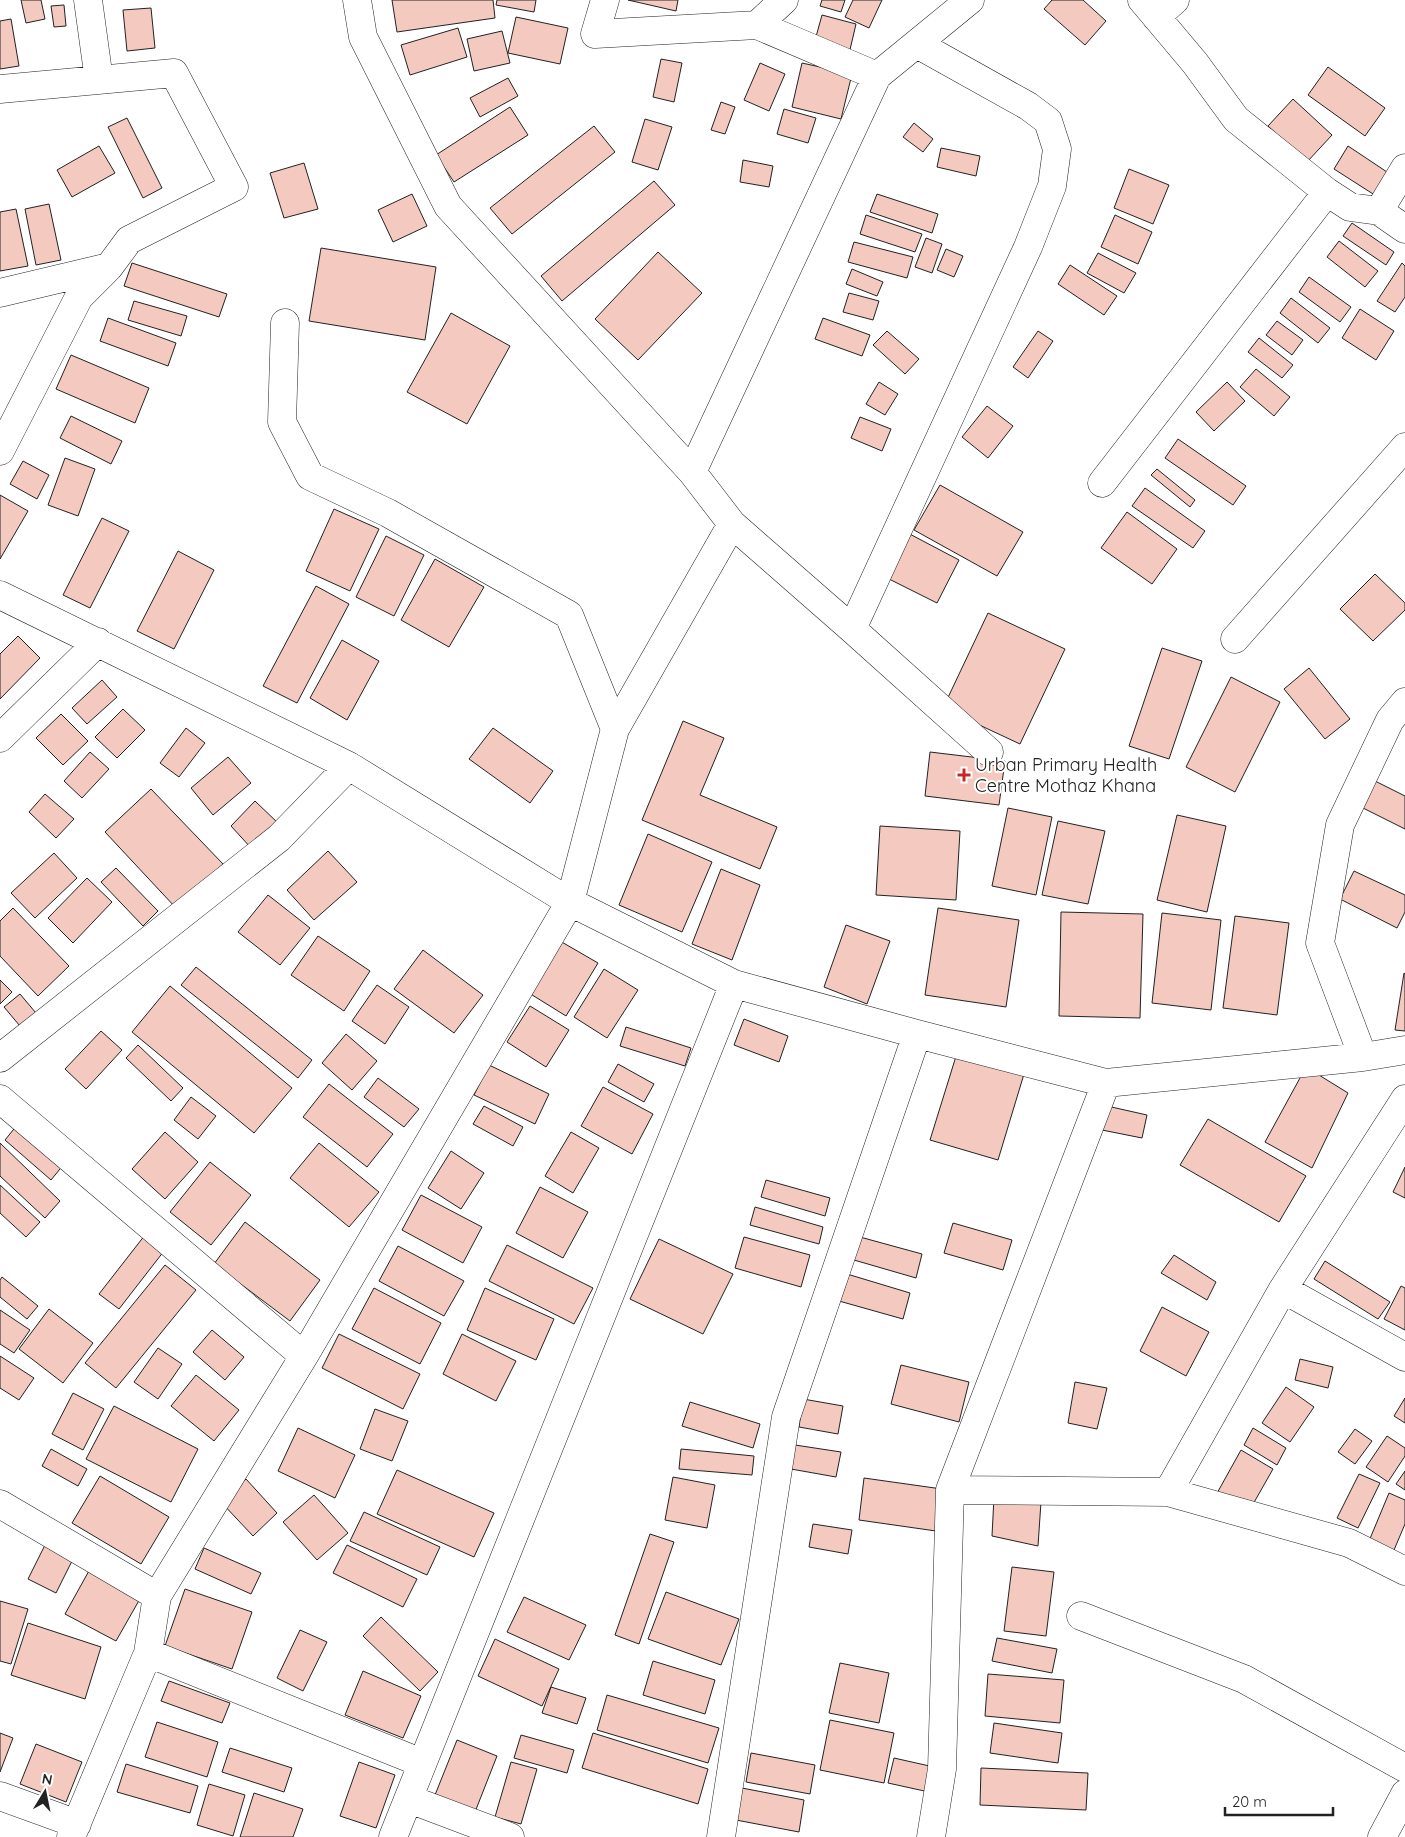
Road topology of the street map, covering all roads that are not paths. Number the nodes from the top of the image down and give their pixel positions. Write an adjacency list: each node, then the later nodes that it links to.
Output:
1 (88, 0): 10 (street)
2 (358, 0): 21 (street)
3 (605, 0): 7 (street)
4 (784, 0): 7 (street)
5 (970, 0): 8 (street)
6 (1158, 6): 13 (street)
7 (757, 25): 9 (street)
8 (917, 44): 9 (street); 25 (street)
9 (877, 76): 21 (street)
10 (99, 80): 11 (street); 16 (street)
11 (0, 89)
12 (1405, 168): 14 (street)
13 (1327, 192): 14 (street); 22 (street)
14 (1379, 211): 15 (street)
15 (1405, 229)
16 (109, 267): 17 (street); 20 (street)
17 (0, 293)
18 (285, 324): 29 (street)
19 (1405, 447): 26 (street)
20 (0, 451)
21 (692, 472): 23 (street)
22 (1102, 483)
23 (732, 524): 25 (street); 29 (street)
24 (0, 595): 27 (street)
25 (852, 629): 31 (street)
26 (1235, 639)
27 (98, 642): 30 (street); 32 (street)
28 (1405, 702): 37 (street)
29 (615, 729): 33 (street)
30 (0, 738)
31 (989, 752)
32 (350, 766): 33 (street); 38 (street)
33 (570, 902): 34 (street); 43 (street)
34 (734, 984): 35 (street); 52 (street)
35 (917, 1034): 39 (street); 60 (street)
36 (1405, 1050): 37 (street)
37 (1363, 1057): 39 (street)
38 (0, 1058)
39 (1106, 1083): 45 (street)
40 (0, 1099): 43 (street)
41 (1405, 1099): 42 (street)
42 (1283, 1289): 44 (street); 46 (street)
43 (304, 1356): 49 (street)
44 (1405, 1357)
45 (950, 1490): 46 (street); 61 (street)
46 (1168, 1492): 48 (street)
47 (0, 1504): 49 (street)
48 (1405, 1571)
49 (157, 1596): 51 (street)
50 (1081, 1616): 53 (street)
51 (148, 1653): 52 (street); 57 (street)
52 (422, 1763): 56 (street)
53 (1405, 1768)
54 (1405, 1794): 62 (street)
55 (0, 1796): 57 (street)
56 (409, 1799): 58 (street); 59 (street)
57 (74, 1830)
58 (393, 1837)
59 (510, 1837)
60 (720, 1837)
61 (931, 1837)
62 (1382, 1837)

